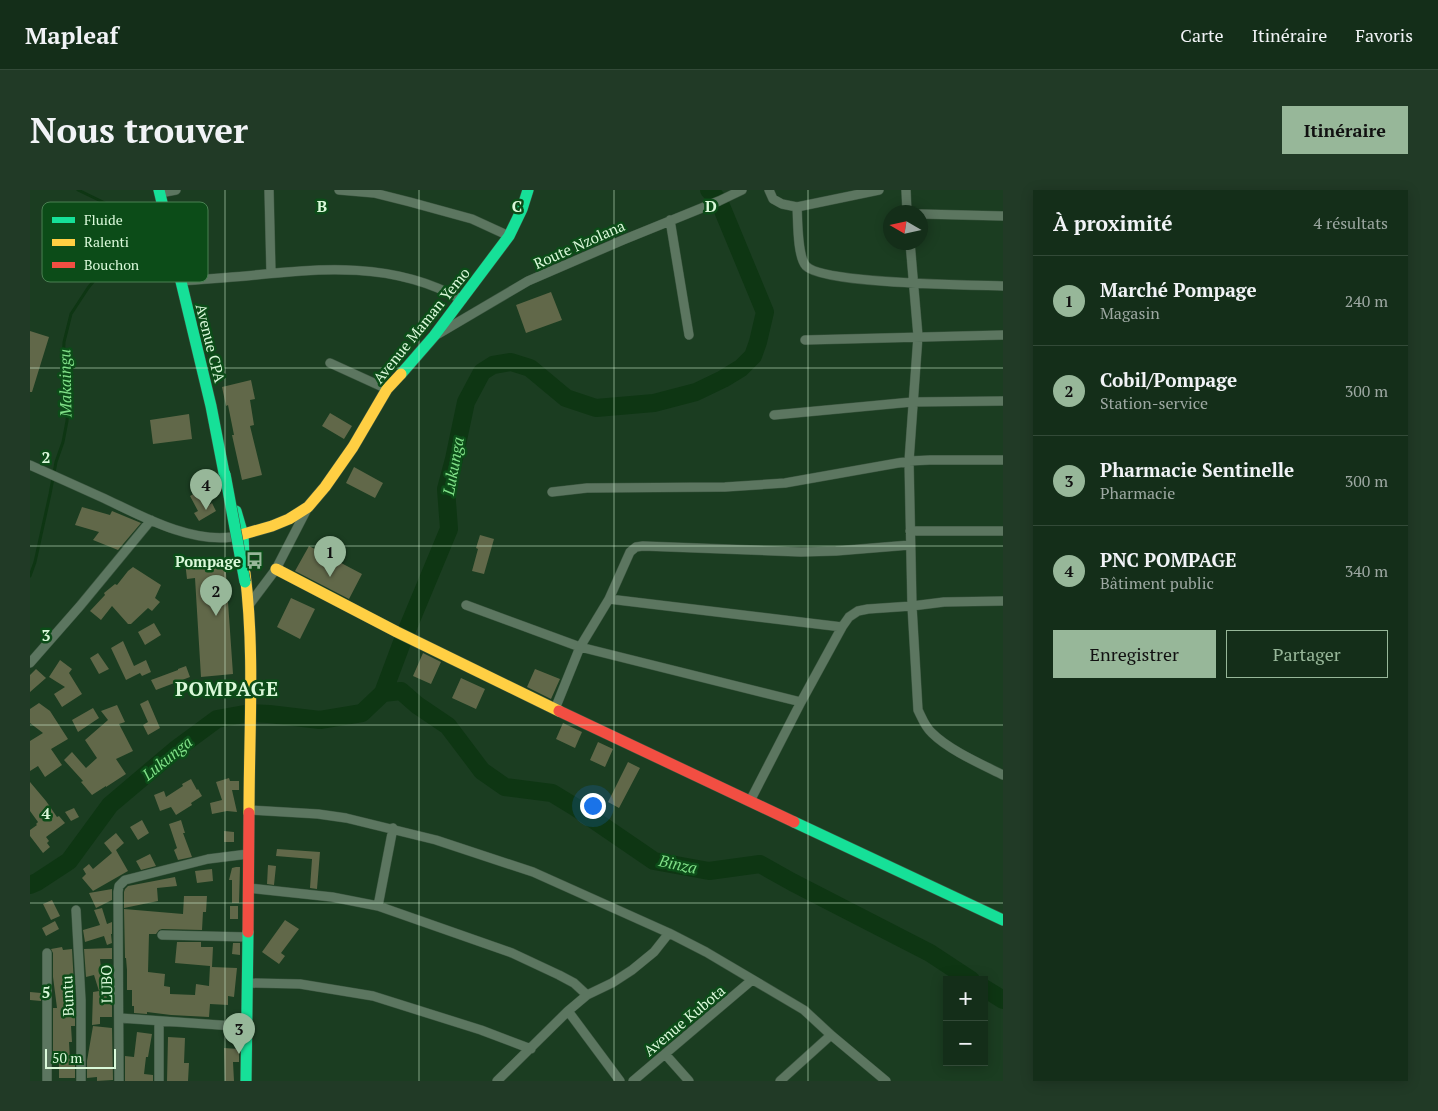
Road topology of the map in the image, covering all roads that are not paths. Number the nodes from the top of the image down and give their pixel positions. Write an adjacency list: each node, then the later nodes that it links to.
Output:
1 (176, 190): 8 (street)
2 (269, 190): 17 (street)
3 (339, 190): 15 (street)
4 (528, 190): 15 (street, Avenue Maman Yemo)
5 (769, 190): 11 (street)
6 (879, 190): 11 (street)
7 (906, 190): 10 (street)
8 (160, 191)
9 (740, 191): 14 (street, Route Nzolana)
10 (907, 205)
11 (797, 207): 20 (street)
12 (928, 214): 13 (street)
13 (1003, 216)
14 (670, 220): 23 (street); 25 (street, Route Nzolana)
15 (510, 236): 22 (street, Avenue Maman Yemo)
16 (911, 250): 20 (street)
17 (272, 273): 18 (street); 22 (street)
18 (208, 279)
19 (181, 282): 36 (street, Avenue CPA)
20 (913, 283): 21 (street); 26 (street)
21 (1003, 286)
22 (462, 300): 25 (street, Avenue Maman Yemo)
23 (689, 335)
24 (1003, 335): 26 (street)
25 (434, 336): 29 (street, Avenue Maman Yemo)
26 (918, 336): 27 (street); 30 (street)
27 (805, 340)
28 (330, 363): 29 (street)
29 (387, 389): 38 (street, Avenue Maman Yemo)
30 (912, 402): 31 (street); 32 (street); 34 (street)
31 (1003, 402)
32 (774, 415)
33 (1003, 460): 34 (street)
34 (909, 461): 37 (street); 40 (street)
35 (30, 465): 39 (street)
36 (225, 474): 42 (street); 45 (street, bridge)
37 (552, 492)
38 (308, 507): 42 (street, Avenue Maman Yemo); 44 (street)
39 (151, 520): 42 (street); 53 (street)
40 (910, 531): 41 (street); 43 (street)
41 (1003, 531)
42 (238, 536): 45 (street)
43 (910, 545): 46 (street); 50 (street)
44 (276, 569): 48 (street); 55 (street)
45 (246, 582): 48 (street)
46 (609, 599): 51 (street); 52 (street)
47 (1003, 601): 50 (street)
48 (249, 605): 58 (street)
49 (466, 605): 52 (street)
50 (912, 606): 51 (street); 56 (street)
51 (842, 627): 54 (street)
52 (580, 647): 54 (street); 55 (street)
53 (30, 663)
54 (801, 702): 57 (street)
55 (555, 709): 57 (street)
56 (1003, 775)
57 (750, 801): 64 (street)
58 (249, 810): 59 (street); 60 (street)
59 (393, 828): 62 (street); 65 (street)
60 (248, 854): 61 (street); 73 (street, LUBO)
61 (248, 888): 62 (street); 67 (street)
62 (378, 906): 71 (street)
63 (76, 910): 81 (street, Buntu)
64 (1003, 920)
65 (669, 933): 69 (street); 71 (street)
66 (162, 936): 67 (street)
67 (248, 937): 70 (street)
68 (48, 953): 80 (street)
69 (752, 980): 76 (street); 78 (street, Avenue Kubota)
70 (248, 983): 75 (street); 77 (street)
71 (587, 995): 72 (street)
72 (568, 1011): 77 (street); 86 (street)
73 (120, 1018): 74 (street); 82 (street, LUBO)
74 (159, 1021): 75 (street); 83 (street)
75 (248, 1026): 84 (street)
76 (831, 1035): 79 (street); 89 (street)
77 (531, 1049): 85 (street)
78 (665, 1054): 87 (street, Avenue Kubota); 88 (street)
79 (881, 1080)
80 (46, 1081)
81 (80, 1081)
82 (119, 1081)
83 (158, 1081)
84 (246, 1081)
85 (497, 1081)
86 (620, 1081)
87 (633, 1081)
88 (689, 1081)
89 (780, 1081)

